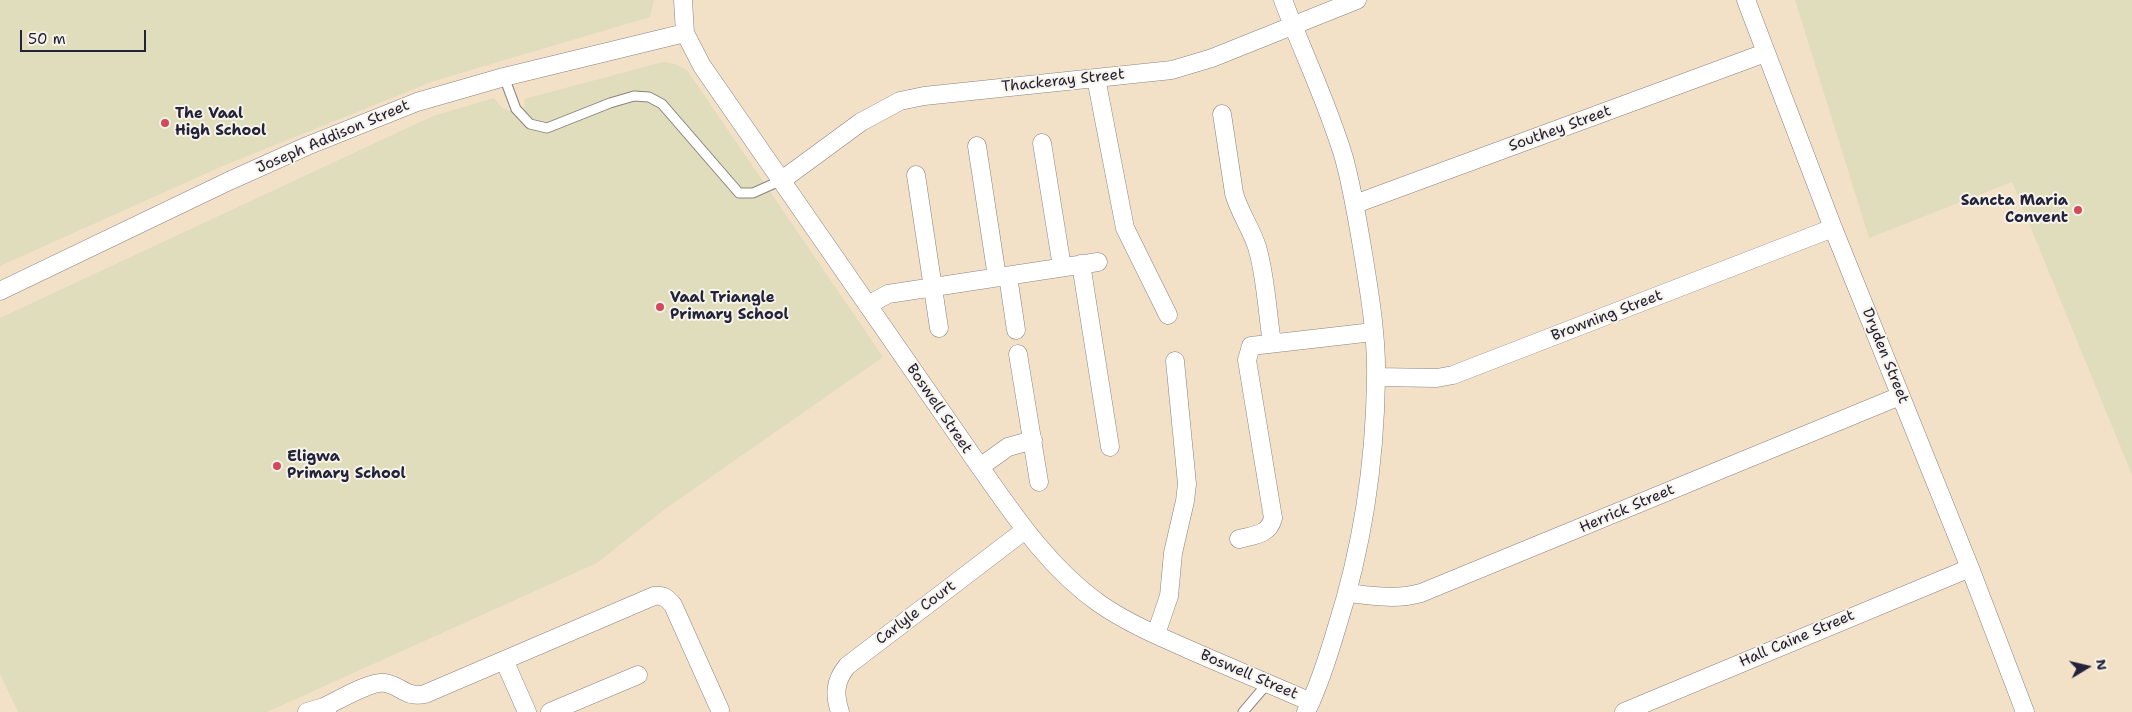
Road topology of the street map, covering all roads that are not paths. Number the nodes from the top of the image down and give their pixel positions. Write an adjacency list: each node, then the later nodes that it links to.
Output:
1 (683, 0): 6 (street, Boswell Street)
2 (1283, 0): 5 (street)
3 (1356, 0): 5 (street, Thackeray Street)
4 (1746, 0): 7 (street, Dryden Street)
5 (1293, 26): 9 (street, Thackeray Street); 15 (street)
6 (685, 33): 8 (street, Joseph Addison Street); 14 (street, Boswell Street)
7 (1765, 53): 15 (street, Southey Street); 16 (street, Dryden Street)
8 (504, 77): 14 (lane); 20 (street, Joseph Addison Street)
9 (1096, 78): 14 (street, Thackeray Street); 22 (street)
10 (1222, 114): 26 (street)
11 (1042, 143): 17 (street)
12 (977, 146): 18 (street)
13 (916, 175): 19 (street)
14 (782, 180): 21 (street, Boswell Street)
15 (1355, 204): 25 (street)
16 (1833, 228): 29 (street, Browning Street); 30 (street, Dryden Street)
17 (1062, 267): 18 (street); 32 (street)
18 (1002, 276): 19 (street); 24 (street)
19 (933, 287): 21 (street); 23 (street)
20 (0, 291)
21 (868, 305): 33 (street, Boswell Street)
22 (1168, 315)
23 (939, 328)
24 (1016, 330)
25 (1373, 332): 26 (street); 29 (street)
26 (1272, 343): 36 (street)
27 (1018, 354): 31 (street)
28 (1175, 361): 39 (street)
29 (1376, 377): 38 (street)
30 (1900, 396): 37 (street, Dryden Street); 38 (street, Herrick Street)
31 (1032, 440): 33 (street); 34 (street)
32 (1110, 448)
33 (980, 467): 35 (street, Boswell Street)
34 (1039, 482)
35 (1025, 530): 39 (street, Boswell Street); 48 (street, Carlyle Court)
36 (1239, 539)
37 (1970, 568): 50 (street, Hall Caine Street); 51 (street, Dryden Street)
38 (1348, 593): 43 (street)
39 (1156, 634): 42 (street, Boswell Street)
40 (504, 660): 44 (street); 45 (street); 46 (street)
41 (638, 674): 47 (street)
42 (1267, 684): 43 (street, Boswell Street); 49 (lane)
43 (1308, 707)
44 (319, 710)
45 (720, 710)
46 (527, 712)
47 (550, 712)
48 (840, 712)
49 (1243, 712)
50 (1624, 712)
51 (2025, 712)

